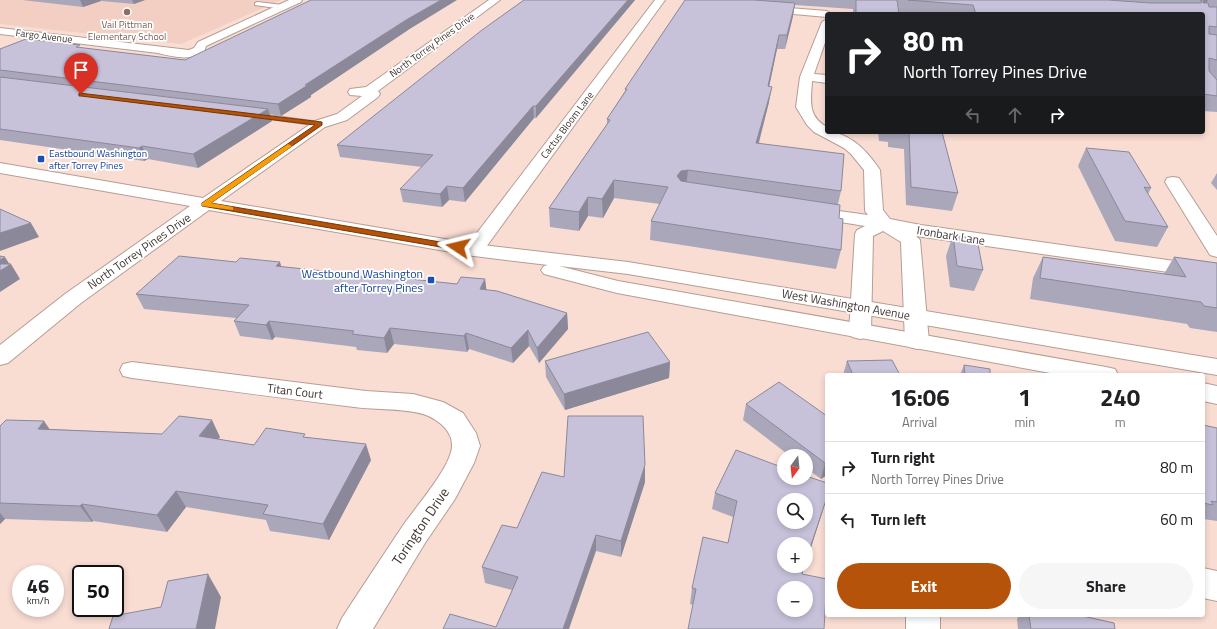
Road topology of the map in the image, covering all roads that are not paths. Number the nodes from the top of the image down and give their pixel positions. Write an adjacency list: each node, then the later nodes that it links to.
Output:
1 (297, 0): 5 (street)
2 (495, 0): 12 (street, North Torrey Pines Drive)
3 (660, 0): 22 (street, Cactus Bloom Lane)
4 (257, 4): 5 (lane)
5 (283, 7): 9 (street, Fargo Avenue)
6 (757, 9): 7 (street)
7 (825, 14)
8 (825, 27): 10 (street)
9 (0, 31)
10 (806, 77): 11 (street); 15 (street)
11 (825, 79)
12 (369, 91): 14 (street, North Torrey Pines Drive); 14 (street, North Torrey Pines Drive)
13 (247, 114): 14 (lane)
14 (320, 124): 19 (street, North Torrey Pines Drive)
15 (825, 132)
16 (829, 134): 21 (street)
17 (0, 168): 19 (street, West Washington Avenue)
18 (1173, 182): 23 (street)
19 (205, 204): 22 (street, West Washington Avenue); 29 (street, North Torrey Pines Drive)
20 (797, 210): 21 (street, Ironbark Lane)
21 (884, 223): 24 (street, Ironbark Lane); 25 (street); 26 (street)
22 (474, 250): 25 (street, West Washington Avenue); 27 (street, West Washington Avenue)
23 (1217, 251)
24 (1217, 273)
25 (862, 307): 26 (street, West Washington Avenue); 27 (street)
26 (915, 316): 28 (street); 30 (street, West Washington Avenue)
27 (860, 332): 28 (street, West Washington Avenue)
28 (917, 342): 32 (street, West Washington Avenue)
29 (0, 357)
30 (1217, 367)
31 (132, 370): 35 (street, Titan Court)
32 (1095, 373)
33 (1205, 392): 34 (street)
34 (1217, 394)
35 (454, 420): 39 (street, Torington Drive)
36 (1205, 583): 37 (street)
37 (1217, 586)
38 (923, 617): 40 (street)
39 (354, 629)
40 (923, 629)

